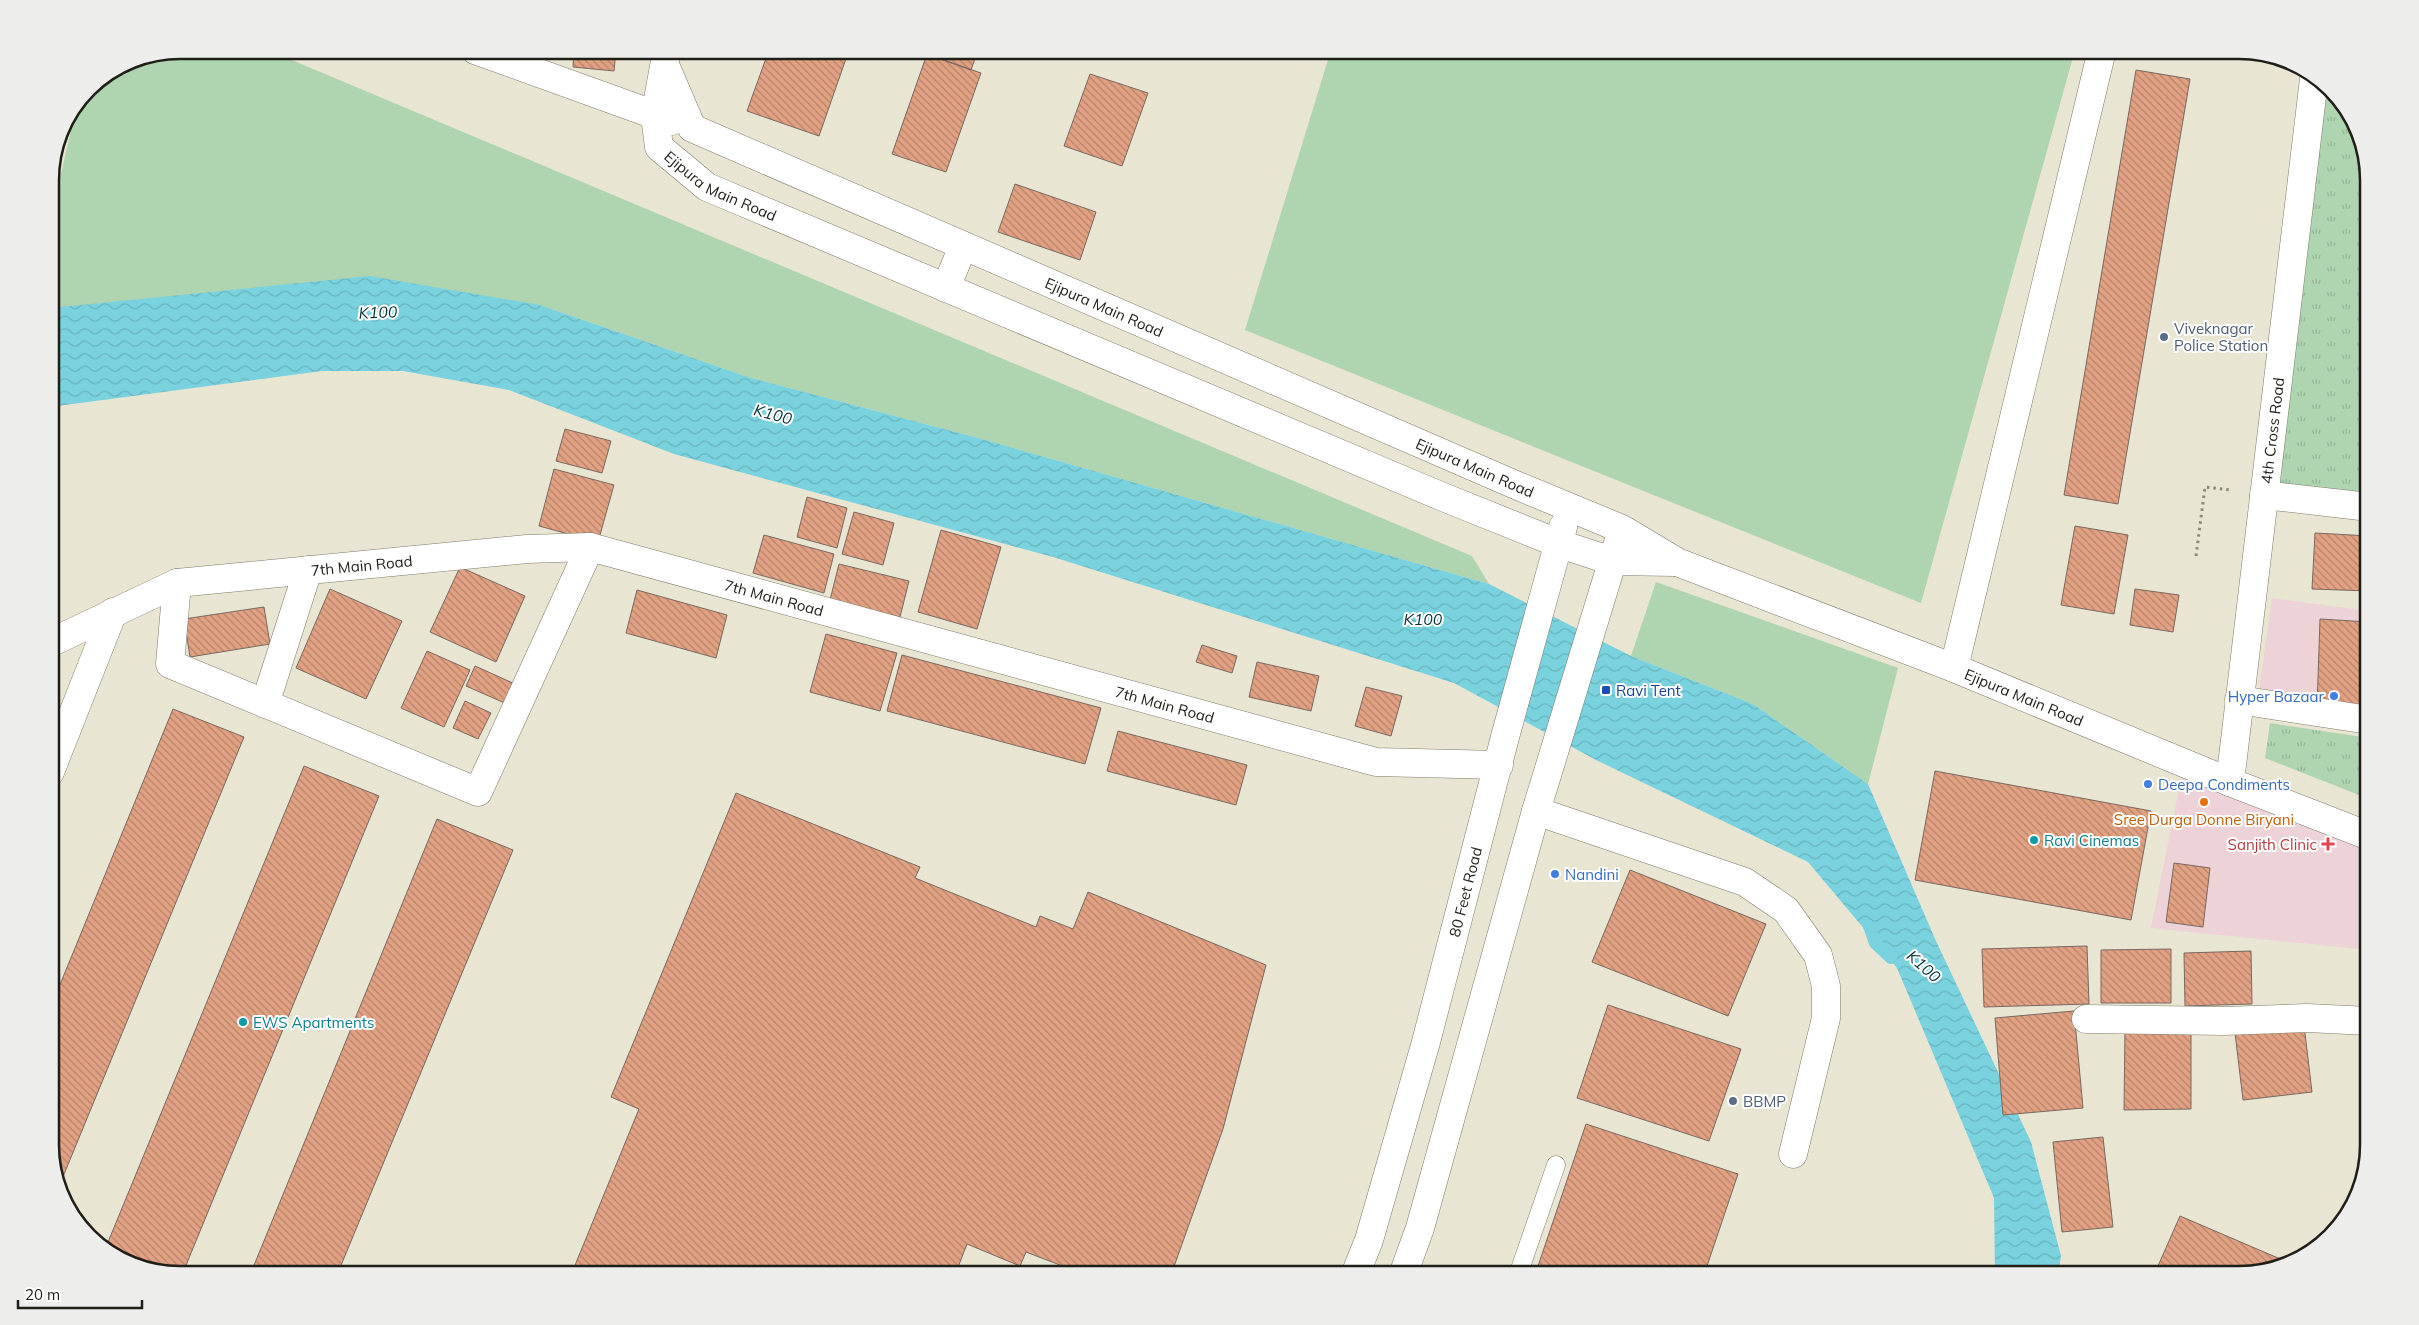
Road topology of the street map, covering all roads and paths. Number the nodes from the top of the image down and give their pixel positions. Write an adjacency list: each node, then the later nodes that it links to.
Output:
1 (500, 59): 6 (street)
2 (666, 59): 6 (street, Ejipura Main Road)
3 (667, 59): 7 (street, Ejipura Main Road)
4 (2100, 59): 23 (street)
5 (2313, 84): 10 (street, 4th Cross Road)
6 (655, 116): 7 (street); 9 (street, Ejipura Main Road)
7 (692, 128): 8 (street, Ejipura Main Road)
8 (963, 246): 9 (street); 11 (street, Ejipura Main Road)
9 (946, 288): 14 (street, Ejipura Main Road)
10 (2264, 495): 12 (street); 16 (path); 24 (street, 4th Cross Road)
11 (1568, 506): 13 (street, Ejipura Main Road); 14 (street, 80 Feet Road)
12 (2360, 506)
13 (1622, 529): 17 (street); 18 (street, Ejipura Main Road)
14 (1560, 544): 17 (street, Ejipura Main Road); 28 (street, 80 Feet Road)
15 (590, 546): 19 (street, 7th Main Road); 25 (street); 28 (street, 7th Main Road)
16 (2196, 556)
17 (1612, 561): 18 (street, Ejipura Main Road); 30 (street)
18 (1677, 562): 23 (street, Ejipura Main Road)
19 (308, 570): 20 (street, 7th Main Road); 25 (street)
20 (176, 583): 21 (street, 7th Main Road); 25 (street)
21 (113, 612): 22 (street, 7th Main Road); 27 (street)
22 (59, 639)
23 (1954, 668): 29 (street, Ejipura Main Road)
24 (2239, 700): 26 (street); 29 (street, 4th Cross Road)
25 (265, 704)
26 (2360, 719)
27 (59, 749)
28 (1499, 764): 36 (street, 80 Feet Road)
29 (2230, 782): 31 (street, Ejipura Main Road)
30 (1536, 811): 34 (street); 37 (street)
31 (2360, 833)
32 (2086, 1019): 33 (street)
33 (2360, 1021)
34 (1793, 1154)
35 (1556, 1165): 38 (lane)
36 (1358, 1266)
37 (1406, 1266)
38 (1521, 1266)

